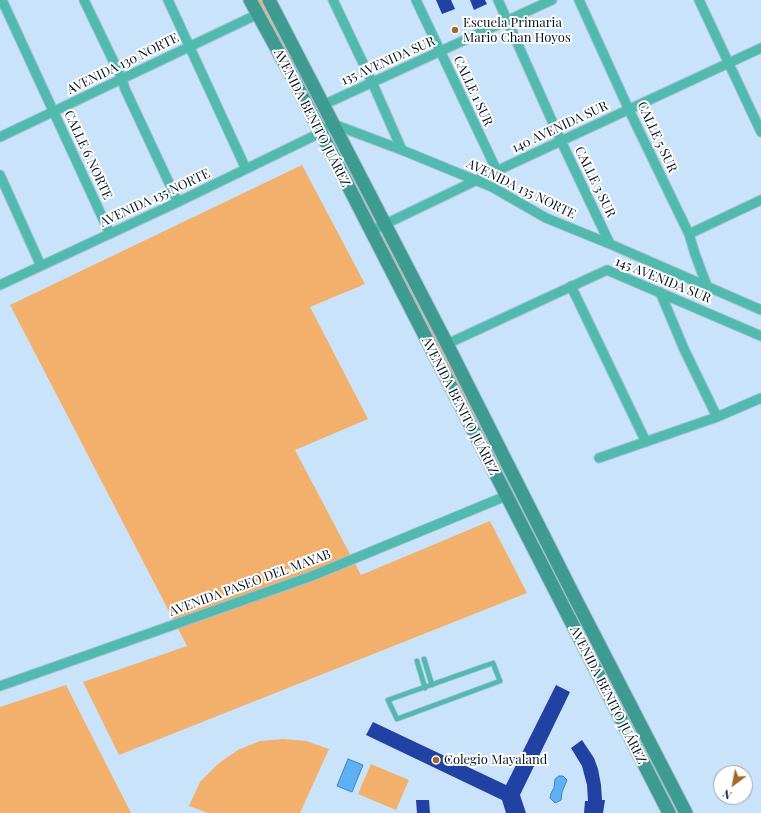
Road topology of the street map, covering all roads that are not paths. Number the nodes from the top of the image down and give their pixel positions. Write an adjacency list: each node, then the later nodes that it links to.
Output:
1 (2, 0): 22 (street, CALLE 6 NORTE)
2 (84, 0): 18 (street)
3 (168, 0): 14 (street)
4 (250, 0): 12 (main road, AVENIDA BENITO JUÁREZ)
5 (269, 0): 20 (main road, AVENIDA BENITO JUÁREZ)
6 (333, 0): 19 (street)
7 (416, 0): 16 (street, CALLE 1 SUR)
8 (498, 0): 13 (street, CALLE 3 SUR)
9 (552, 0): 13 (street, 135 AVENIDA SUR)
10 (580, 0): 21 (street, CALLE 5 SUR)
11 (699, 0): 17 (street)
12 (258, 14): 14 (street, AVENIDA 130 NORTE); 25 (main road, AVENIDA BENITO JUÁREZ)
13 (508, 21): 16 (street, 135 AVENIDA SUR); 27 (street, CALLE 3 SUR)
14 (189, 47): 18 (street, AVENIDA 130 NORTE); 29 (street)
15 (761, 48): 17 (street, 140 AVENIDA SUR)
16 (440, 52): 19 (street, 135 AVENIDA SUR); 30 (street, CALLE 1 SUR)
17 (730, 63): 21 (street, 140 AVENIDA SUR); 24 (street)
18 (122, 79): 22 (street, AVENIDA 130 NORTE); 34 (street)
19 (372, 82): 20 (street, 135 AVENIDA SUR); 28 (street)
20 (323, 105): 23 (main road, AVENIDA BENITO JUÁREZ)
21 (629, 110): 27 (street, 140 AVENIDA SUR); 38 (street, CALLE 5 SUR)
22 (54, 112): 26 (street, AVENIDA 130 NORTE); 37 (street, CALLE 6 NORTE)
23 (333, 124): 25 (street, AVENIDA 135 NORTE); 28 (street, AVENIDA 135 NORTE); 35 (main road, AVENIDA BENITO JUÁREZ)
24 (761, 132)
25 (320, 133): 29 (street, AVENIDA 135 NORTE); 36 (main road, AVENIDA BENITO JUÁREZ)
26 (0, 137)
27 (561, 141): 30 (street, 140 AVENIDA SUR); 39 (street, CALLE 3 SUR)
28 (402, 150): 32 (street, AVENIDA 135 NORTE)
29 (246, 169): 34 (street, AVENIDA 135 NORTE)
30 (497, 171): 32 (street, 140 AVENIDA SUR)
31 (0, 175): 40 (street)
32 (477, 180): 35 (street, 140 AVENIDA SUR); 39 (street, AVENIDA 135 NORTE)
33 (761, 200): 38 (street)
34 (178, 202): 37 (street, AVENIDA 135 NORTE)
35 (384, 225): 36 (street, 140 AVENIDA SUR); 47 (main road, AVENIDA BENITO JUÁREZ)
36 (371, 232): 52 (main road, AVENIDA BENITO JUÁREZ)
37 (110, 234): 40 (street, AVENIDA 135 NORTE)
38 (689, 234): 43 (street, CALLE 5 SUR)
39 (610, 244): 43 (street, AVENIDA 135 NORTE)
40 (41, 266): 41 (street, AVENIDA 135 NORTE)
41 (0, 285)
42 (571, 286): 44 (street, 145 AVENIDA SUR); 47 (street, 145 AVENIDA SUR); 50 (street)
43 (707, 286): 45 (street, AVENIDA 135 NORTE)
44 (660, 292): 46 (street, 145 AVENIDA SUR); 49 (street)
45 (761, 310)
46 (761, 336)
47 (447, 344): 59 (main road, AVENIDA BENITO JUÁREZ)
48 (761, 398): 49 (street)
49 (717, 417): 50 (street)
50 (646, 442): 51 (street)
51 (599, 458)
52 (506, 496): 56 (street, AVENIDA PASEO DEL MAYAB); 58 (main road, AVENIDA BENITO JUÁREZ)
53 (424, 659): 55 (lane)
54 (417, 661): 57 (lane)
55 (432, 685): 57 (lane); 57 (lane)
56 (0, 686)
57 (425, 688)
58 (669, 813)
59 (686, 813)

